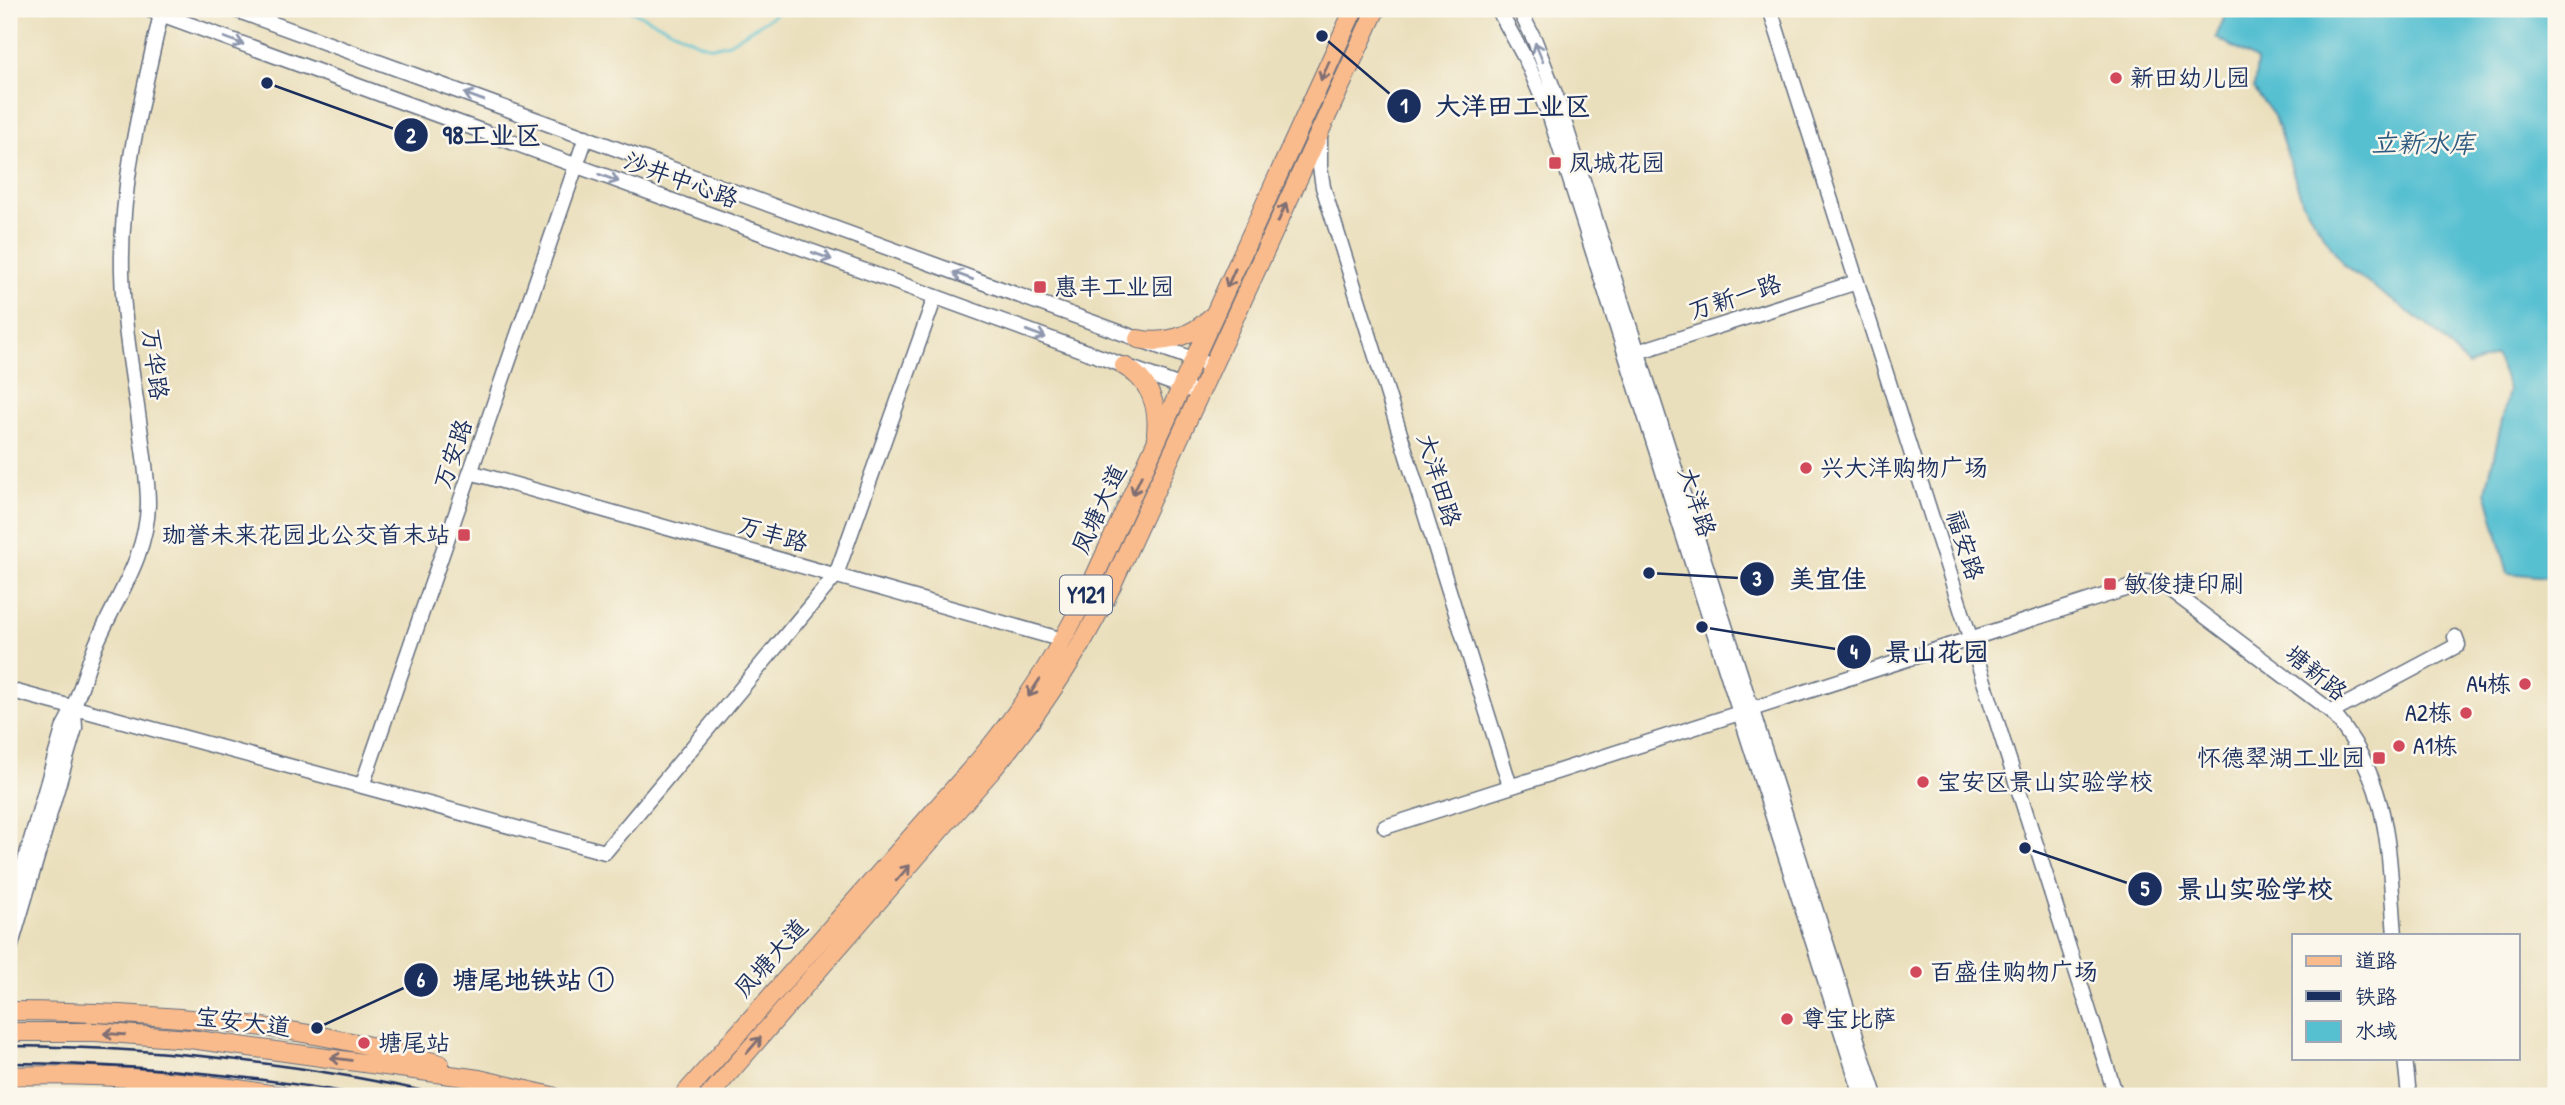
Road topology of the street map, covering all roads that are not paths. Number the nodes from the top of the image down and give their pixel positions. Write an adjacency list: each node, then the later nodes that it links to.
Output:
1 (233, 9): 9 (street, 沙井中心路, one-way to 1)
2 (1354, 9): 15 (main road, 凤塘大道 / Y121, one-way to 15)
3 (1376, 9): 8 (main road, 凤塘大道 / Y121)
4 (1497, 9): 17 (street, 大洋路)
5 (1519, 9): 17 (street, 大洋路, one-way to 5)
6 (1770, 9): 13 (street, 福安路)
7 (154, 11): 10 (street, 沙井中心路, one-way to 10); 30 (street, 万华路)
8 (1322, 123): 11 (main road, 凤塘大道 / Y121); 12 (street, 大洋田路)
9 (586, 137): 10 (street, 万安路); 16 (street, 沙井中心路, one-way to 9)
10 (576, 165): 14 (street, 沙井中心路, one-way to 14); 24 (street, 万安路)
11 (1293, 187): 12 (street); 20 (main road, 凤塘大道 / Y121, one-way to 11)
12 (1324, 187): 34 (street, 大洋田路)
13 (1857, 282): 17 (street, 万新一路); 27 (street, 福安路)
14 (935, 297): 19 (street, 沙井中心路, one-way to 19); 25 (street)
15 (1216, 312): 16 (main road); 18 (main road, 凤塘大道 / Y121)
16 (1138, 340): 18 (street, 沙井中心路)
17 (1632, 354): 31 (street, 大洋路)
18 (1194, 360): 20 (street, 沙井中心路); 21 (main road, 凤塘大道 / Y121)
19 (1124, 366): 21 (street, 沙井中心路); 23 (main road)
20 (1212, 366): 22 (main road, 凤塘大道 / Y121)
21 (1181, 387): 22 (street, 沙井中心路); 23 (main road, 凤塘大道 / Y121)
22 (1199, 394): 45 (main road, 凤塘大道 / Y121, one-way to 22)
23 (1153, 449): 28 (main road, 凤塘大道 / Y121, one-way to 28)
24 (470, 472): 25 (street, 万丰路); 33 (street, 万安路)
25 (836, 575): 28 (street, 万丰路); 33 (street)
26 (2455, 637): 32 (street)
27 (1971, 638): 31 (street); 32 (street, 塘新路); 53 (street, 福安路)
28 (1063, 640): 43 (main road, 凤塘大道 / Y121, one-way to 43)
29 (9, 690): 30 (street)
30 (75, 708): 33 (street); 36 (street); 38 (street)
31 (1746, 710): 34 (street); 51 (street, 大洋路); 52 (street, 大洋路)
32 (2332, 712): 37 (street, 塘新路)
33 (362, 786)
34 (1510, 786): 35 (street)
35 (1385, 827)
36 (9, 916)
37 (2395, 934)
38 (9, 951)
39 (10, 1010): 44 (main road)
40 (9, 1032): 44 (main road, 宝安大道, one-way to 40)
41 (2406, 1060): 54 (street)
42 (9, 1076): 46 (main road)
43 (698, 1078): 48 (main road); 49 (main road, 凤塘大道 / Y121)
44 (507, 1084): 47 (main road, 宝安大道)
45 (719, 1089): 50 (main road, 凤塘大道 / Y121)
46 (283, 1096)
47 (552, 1096)
48 (669, 1096)
49 (683, 1096)
50 (709, 1096)
51 (1862, 1096)
52 (1875, 1096)
53 (2116, 1096)
54 (2409, 1096)

